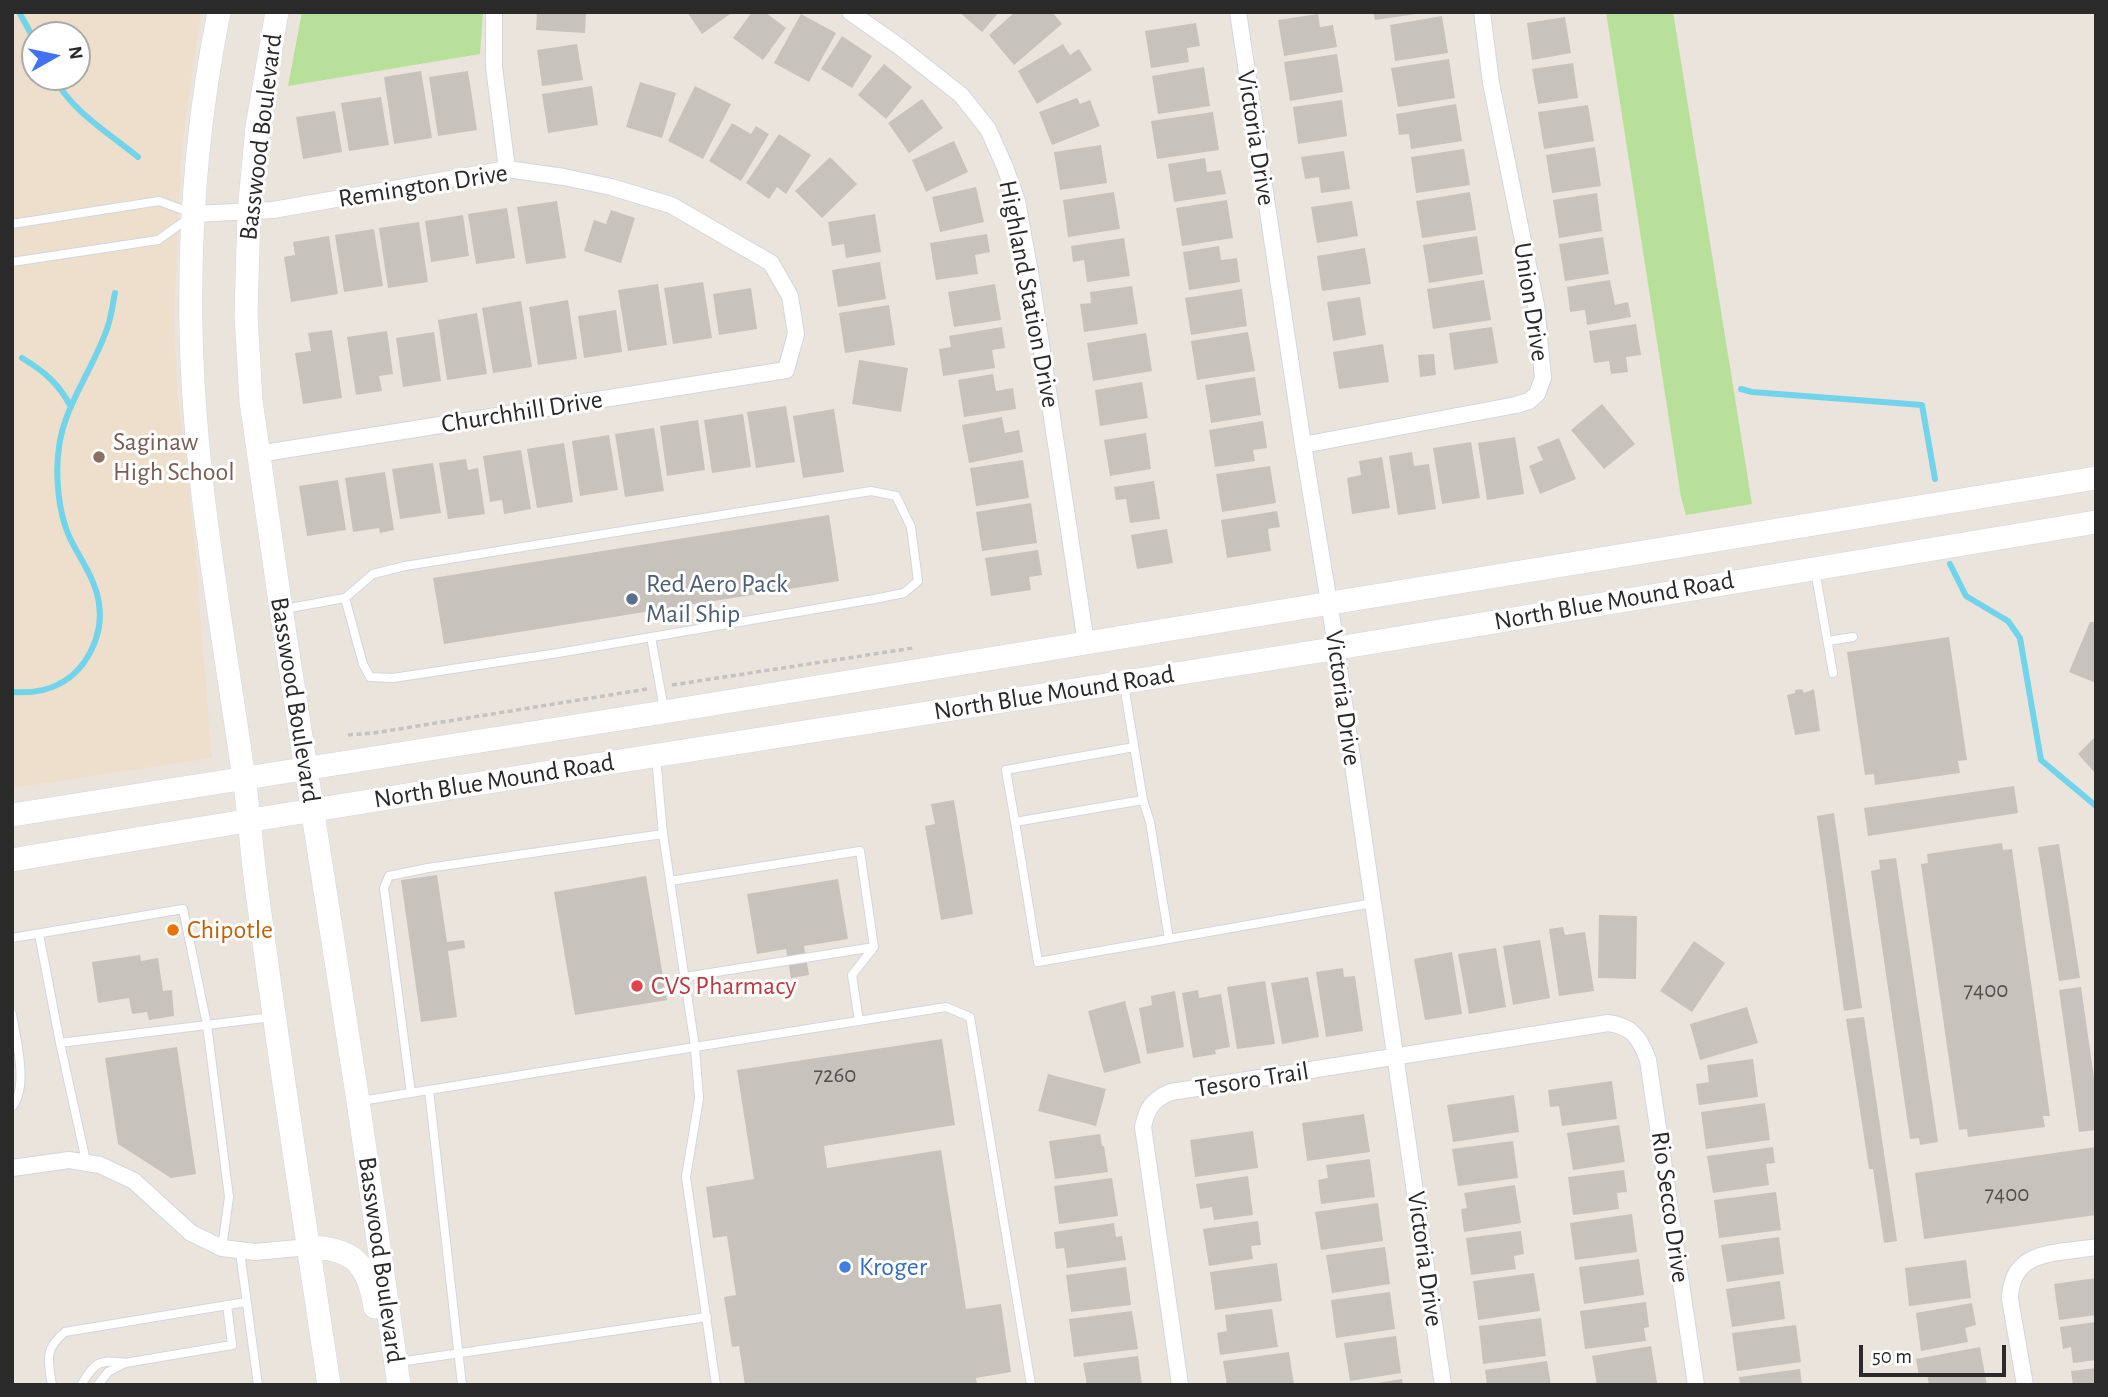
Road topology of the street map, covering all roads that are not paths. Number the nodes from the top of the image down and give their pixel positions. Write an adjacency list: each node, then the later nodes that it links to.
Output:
1 (219, 12): 9 (main road)
2 (276, 12): 8 (main road, Basswood Boulevard)
3 (494, 12): 7 (street)
4 (850, 12): 24 (street, Highland Station Drive)
5 (1238, 12): 13 (street, Victoria Drive)
6 (1482, 12): 13 (street, Union Drive)
7 (507, 169): 8 (street, Remington Drive); 12 (street, Remington Drive)
8 (249, 212): 9 (street, Remington Drive); 14 (main road, Basswood Boulevard)
9 (195, 214): 10 (lane); 11 (lane); 32 (main road)
10 (12, 224)
11 (12, 262)
12 (786, 370): 14 (street, Churchhill Drive)
13 (1303, 445): 19 (street, Victoria Drive)
14 (258, 454): 20 (main road, Basswood Boulevard)
15 (2096, 478): 19 (main road, North Blue Mound Road)
16 (2096, 522): 17 (main road, North Blue Mound Road)
17 (1814, 567): 23 (lane); 25 (main road, North Blue Mound Road)
18 (345, 598): 20 (lane); 21 (lane); 21 (lane)
19 (1329, 602): 24 (main road, North Blue Mound Road); 25 (street, Victoria Drive)
20 (281, 609): 31 (main road, Basswood Boulevard)
21 (652, 637): 28 (lane)
22 (1853, 637): 23 (lane)
23 (1828, 641): 26 (lane)
24 (1086, 643): 28 (main road, North Blue Mound Road)
25 (1336, 649): 27 (main road, North Blue Mound Road); 41 (street, Victoria Drive)
26 (1833, 673)
27 (1123, 682): 29 (lane); 30 (main road, North Blue Mound Road)
28 (664, 712): 31 (main road, North Blue Mound Road)
29 (1134, 747): 33 (lane); 37 (lane)
30 (655, 755): 34 (main road, North Blue Mound Road); 38 (lane)
31 (307, 769): 32 (main road, North Blue Mound Road); 34 (main road, Basswood Boulevard)
32 (244, 779): 35 (main road, North Blue Mound Road); 36 (main road)
33 (1143, 800): 37 (lane); 44 (lane)
34 (313, 809): 36 (main road, North Blue Mound Road); 57 (main road, Basswood Boulevard)
35 (12, 816)
36 (249, 820): 39 (main road, North Blue Mound Road); 48 (main road)
37 (1015, 822): 44 (lane)
38 (663, 834): 40 (lane); 56 (lane)
39 (12, 860)
40 (670, 881): 45 (lane); 46 (lane)
41 (1373, 903): 44 (lane); 54 (street, Victoria Drive)
42 (39, 934): 43 (lane); 50 (lane); 52 (lane)
43 (12, 938)
44 (1169, 939)
45 (874, 947): 46 (lane); 49 (lane)
46 (685, 977): 53 (lane)
47 (12, 1014): 58 (lane)
48 (275, 1017): 50 (lane); 61 (main road)
49 (859, 1021): 53 (lane); 79 (lane)
50 (207, 1025): 52 (lane); 63 (lane)
51 (1635, 1033): 54 (street, Tesoro Trail); 82 (street, Rio Secco Drive)
52 (60, 1043): 59 (lane)
53 (695, 1047): 55 (lane); 67 (lane)
54 (1395, 1057): 80 (street, Tesoro Trail); 81 (street, Victoria Drive)
55 (429, 1090): 56 (lane); 69 (lane)
56 (411, 1093): 57 (lane)
57 (358, 1101): 68 (main road, Basswood Boulevard)
58 (12, 1107)
59 (86, 1161): 60 (street); 63 (street)
60 (12, 1168)
61 (308, 1247): 64 (street); 68 (main road); 76 (main road)
62 (2096, 1247): 83 (street)
63 (222, 1248): 64 (street)
64 (240, 1252): 65 (lane)
65 (246, 1302): 66 (lane); 75 (lane)
66 (228, 1305): 70 (lane); 72 (lane)
67 (707, 1317): 69 (lane); 78 (lane)
68 (392, 1336): 71 (main road, Basswood Boulevard)
69 (458, 1355): 71 (lane); 77 (lane)
70 (125, 1363): 73 (lane); 74 (lane)
71 (397, 1374)
72 (52, 1385)
73 (81, 1385)
74 (98, 1385)
75 (258, 1385)
76 (329, 1385)
77 (462, 1385)
78 (716, 1385)
79 (1031, 1385)
80 (1180, 1385)
81 (1443, 1385)
82 (1696, 1385)
83 (2025, 1385)

